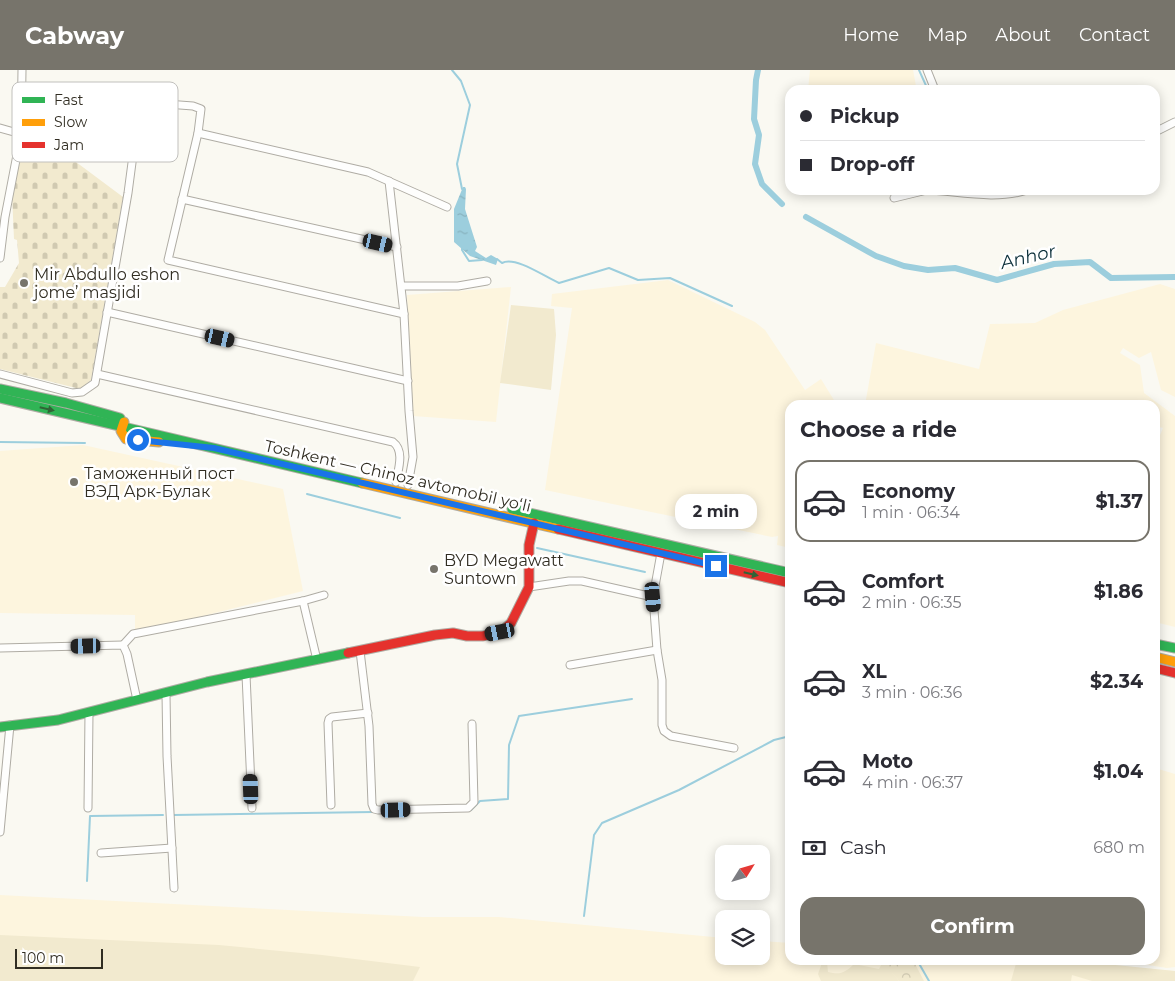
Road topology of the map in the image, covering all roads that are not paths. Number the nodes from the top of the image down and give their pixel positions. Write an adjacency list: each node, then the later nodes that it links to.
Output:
1 (927, 70): 2 (street)
2 (933, 85)
3 (178, 105): 6 (street)
4 (1175, 122): 5 (street)
5 (1160, 130)
6 (198, 133): 9 (street); 12 (street)
7 (16, 162): 14 (street)
8 (132, 162): 19 (street)
9 (389, 181): 13 (street); 15 (street)
10 (907, 195): 11 (street)
11 (894, 198)
12 (182, 199): 15 (street); 20 (street)
13 (448, 207)
14 (2, 230): 16 (street)
15 (397, 248): 18 (street)
16 (0, 258)
17 (487, 281): 18 (street)
18 (402, 286): 20 (street)
19 (107, 312): 22 (street); 23 (street)
20 (404, 314): 23 (street)
21 (0, 374): 25 (street)
22 (97, 374): 25 (street); 31 (street)
23 (408, 381): 32 (street)
24 (0, 389): 27 (main road, Toshkent — Chinoz avtomobil yoʻli)
25 (72, 392): 27 (street)
26 (0, 398): 28 (main road, Toshkent — Chinoz avtomobil yoʻli, one-way to 28)
27 (66, 403): 28 (main road, Toshkent — Chinoz avtomobil yoʻli)
28 (124, 423): 29 (main road, Toshkent — Chinoz avtomobil yoʻli); 30 (main road)
29 (139, 426): 30 (main road, Toshkent — Chinoz avtomobil yoʻli); 31 (main road, Toshkent — Chinoz avtomobil yoʻli)
30 (214, 448): 33 (main road, Toshkent — Chinoz avtomobil yoʻli)
31 (396, 482): 32 (main road, Toshkent — Chinoz avtomobil yoʻli)
32 (408, 485): 35 (main road, Toshkent — Chinoz avtomobil yoʻli)
33 (534, 523): 34 (main road, Toshkent — Chinoz avtomobil yoʻli); 37 (main road)
34 (661, 553): 36 (main road, Toshkent — Chinoz avtomobil yoʻli, one-way to 36); 39 (street)
35 (785, 572)
36 (785, 582)
37 (529, 587): 39 (street); 46 (main road)
38 (324, 595): 40 (street)
39 (653, 597): 45 (street)
40 (303, 601): 41 (street); 48 (street)
41 (123, 645): 43 (street); 55 (street)
42 (1160, 645): 44 (main road)
43 (0, 648)
44 (1175, 648)
45 (657, 650): 50 (street); 61 (street)
46 (360, 651): 48 (main road); 57 (street)
47 (1160, 658): 49 (main road)
48 (317, 660): 53 (main road)
49 (1175, 662)
50 (570, 665)
51 (1160, 669): 52 (main road)
52 (1175, 672)
53 (246, 675): 54 (main road); 64 (street)
54 (166, 694): 55 (main road); 66 (street)
55 (136, 700): 56 (main road)
56 (89, 713): 59 (main road); 63 (street)
57 (368, 713): 58 (street); 62 (street)
58 (472, 724)
59 (10, 725): 60 (main road); 65 (street)
60 (0, 727)
61 (734, 748)
62 (331, 805)
63 (88, 808)
64 (252, 808)
65 (0, 832)
66 (172, 848): 67 (street); 68 (street)
67 (101, 853)
68 (174, 888)

